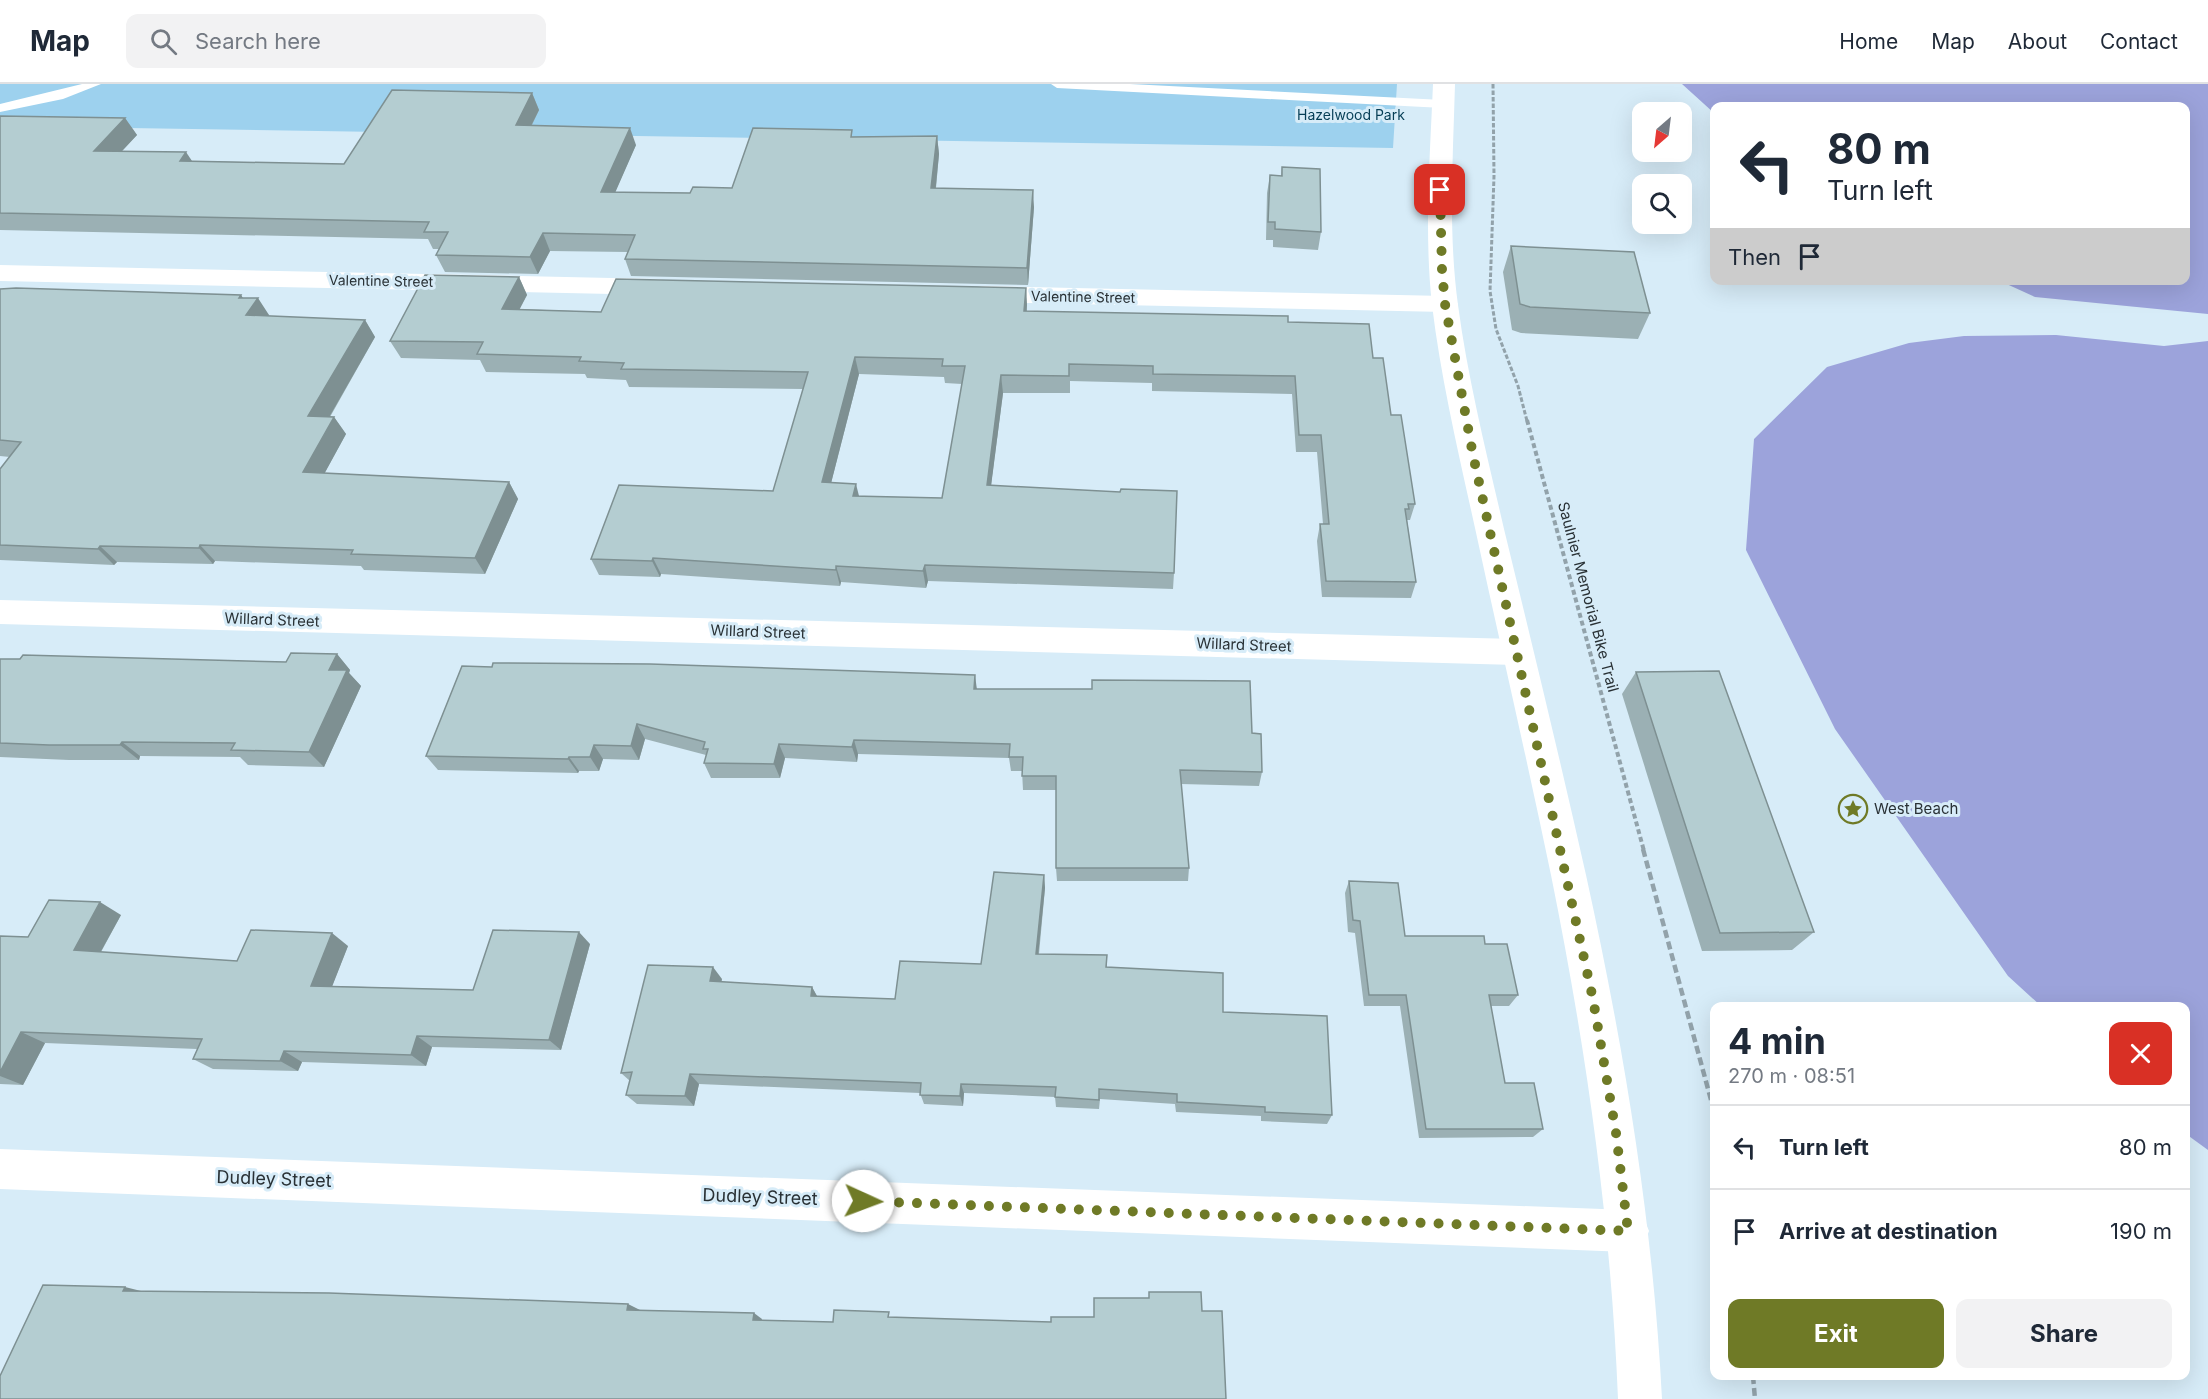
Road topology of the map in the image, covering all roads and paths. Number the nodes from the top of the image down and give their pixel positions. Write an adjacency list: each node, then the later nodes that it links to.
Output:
1 (95, 84): 5 (lane)
2 (1057, 84): 4 (lane)
3 (1493, 84): 12 (path, Saulnier Memorial Bike Trail)
4 (1443, 94): 9 (street)
5 (0, 108)
6 (0, 273): 7 (street, Valentine Street)
7 (678, 288)
8 (964, 294): 9 (street, Valentine Street)
9 (1445, 304): 11 (street)
10 (0, 612): 11 (street, Willard Street)
11 (1516, 652): 14 (street)
12 (1710, 1096)
13 (0, 1169): 14 (street, Dudley Street)
14 (1628, 1231): 16 (street)
15 (1753, 1380): 17 (path)
16 (1640, 1399)
17 (1755, 1399)

